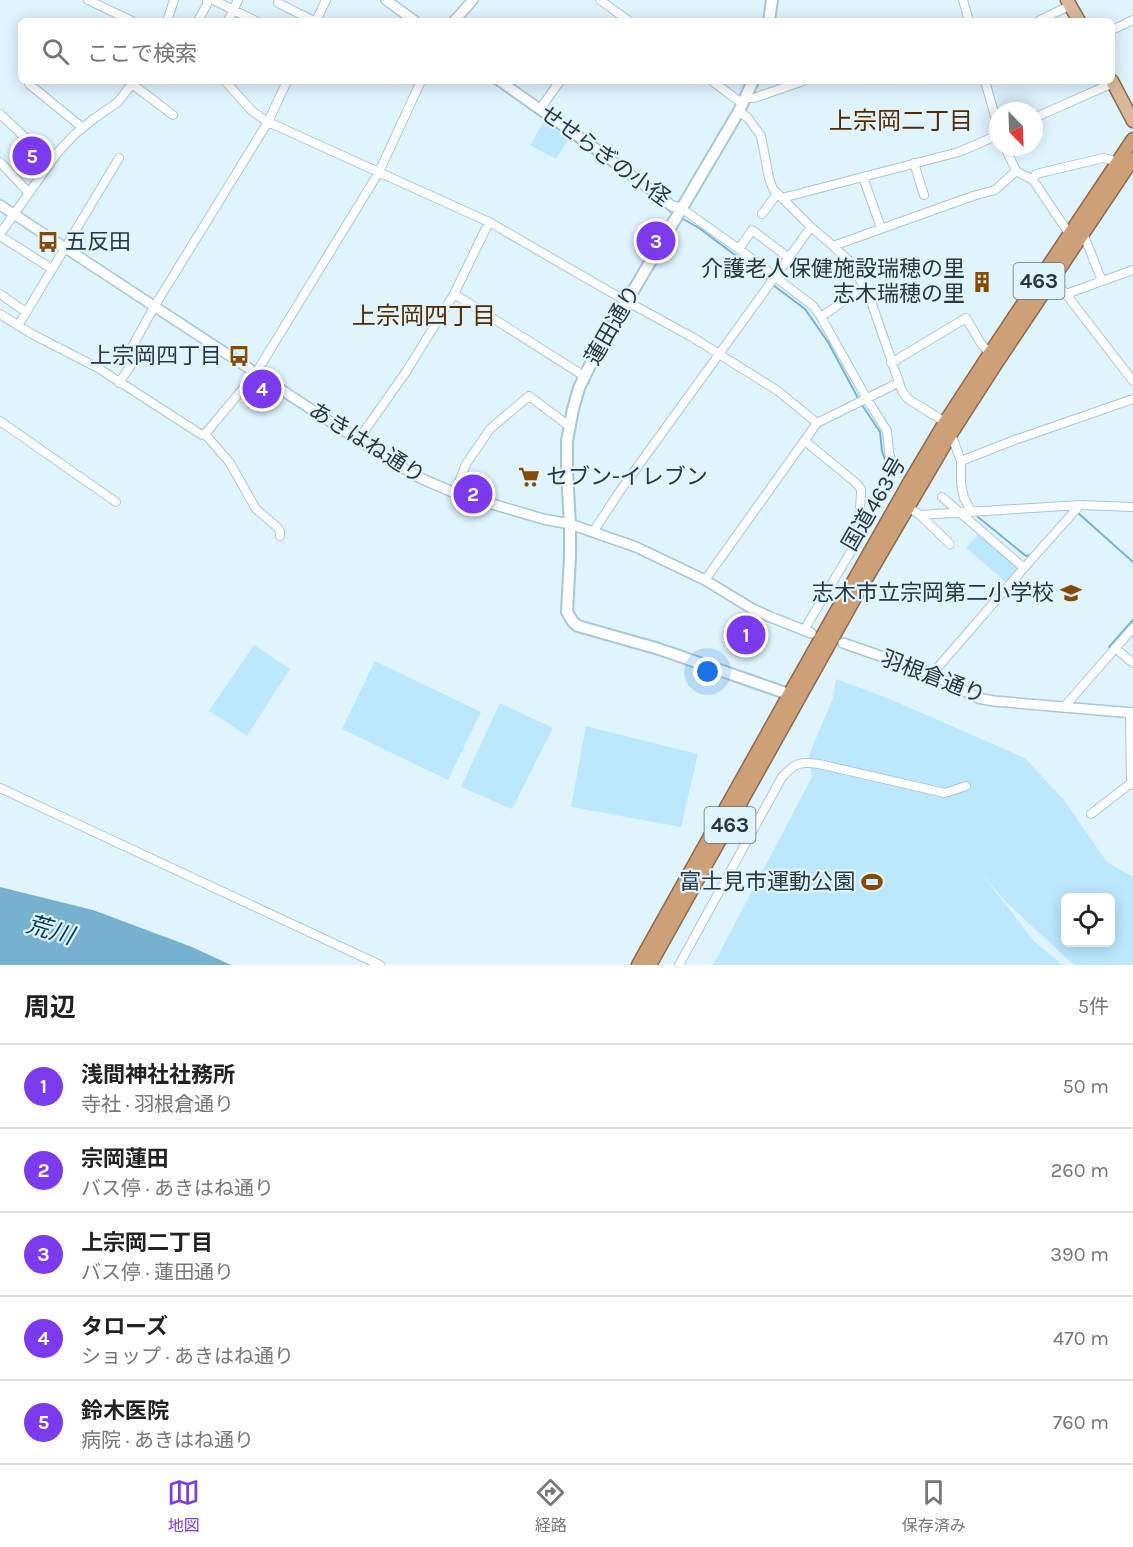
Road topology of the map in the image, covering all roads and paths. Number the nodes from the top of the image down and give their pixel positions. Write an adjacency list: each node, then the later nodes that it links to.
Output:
1 (88, 0): 15 (street)
2 (173, 0): 16 (street)
3 (207, 0): 17 (street)
4 (213, 0): 14 (street)
5 (238, 0): 14 (street)
6 (326, 0): 21 (street)
7 (386, 0): 22 (street)
8 (473, 0): 23 (street)
9 (600, 0): 24 (street)
10 (772, 0): 25 (main road)
11 (963, 0): 26 (street)
12 (278, 3): 20 (street)
13 (1069, 3): 27 (street); 28 (main road)
14 (234, 10): 18 (street); 19 (street)
15 (126, 18)
16 (168, 18)
17 (200, 18)
18 (230, 18)
19 (248, 18)
20 (309, 18)
21 (317, 18)
22 (411, 18)
23 (457, 18)
24 (625, 18)
25 (769, 18)
26 (968, 18)
27 (1043, 18)
28 (1077, 18)
29 (1133, 20): 30 (street)
30 (1115, 29)
31 (28, 84): 53 (street)
32 (132, 84): 53 (street)
33 (135, 84): 50 (street)
34 (228, 84): 52 (street)
35 (286, 84): 52 (street)
36 (420, 84): 64 (street)
37 (504, 84): 47 (street, せせらぎの小径)
38 (558, 84): 47 (street)
39 (716, 84): 46 (street)
40 (752, 84): 46 (main road, 蓮田通り)
41 (794, 84): 46 (street)
42 (986, 84): 45 (street)
43 (1108, 84): 49 (street)
44 (1113, 84): 51 (main road)
45 (991, 102)
46 (743, 104): 69 (street); 71 (main road, 蓮田通り)
47 (540, 109): 71 (street, せせらぎの小径)
48 (0, 114): 60 (street)
49 (1043, 114)
50 (173, 115)
51 (1133, 121)
52 (268, 122): 64 (street); 94 (street)
53 (83, 128): 60 (street)
54 (989, 139): 62 (street)
55 (1133, 140): 61 (highway, 国道463号 / 463)
56 (1009, 156): 63 (street)
57 (119, 158): 81 (street)
58 (1133, 159): 77 (highway, 国道463号 / 463)
59 (0, 162): 67 (street)
60 (51, 162): 67 (street)
61 (1119, 162): 66 (street); 79 (highway, 国道463号 / 463)
62 (914, 163): 65 (street); 68 (street)
63 (1016, 171): 66 (street); 76 (street)
64 (379, 172): 74 (street); 102 (street)
65 (863, 177): 69 (street); 76 (street)
66 (1033, 180): 79 (street)
67 (29, 194): 72 (street)
68 (924, 195)
69 (779, 196): 73 (street); 75 (street)
70 (0, 205): 72 (street, あきはね通り)
71 (681, 208): 82 (street); 93 (main road, 蓮田通り)
72 (14, 214): 78 (street); 81 (street, あきはね通り)
73 (762, 214)
74 (489, 222): 91 (street); 93 (street)
75 (811, 227): 80 (street); 83 (street)
76 (881, 228): 80 (street)
77 (1083, 233): 87 (highway, 国道463号 / 463); 88 (street)
78 (0, 235): 84 (street)
79 (1070, 235): 99 (highway, 国道463号 / 463)
80 (834, 246): 89 (street)
81 (64, 248): 84 (street); 94 (street, あきはね通り)
82 (739, 249): 83 (street); 86 (street)
83 (789, 258): 86 (street)
84 (52, 269): 95 (street)
85 (1133, 270): 88 (street)
86 (775, 277): 97 (street); 100 (street)
87 (1052, 280): 92 (street); 112 (highway, 国道463号 / 463)
88 (1102, 281): 92 (street)
89 (864, 286): 97 (street); 101 (street)
90 (0, 294): 95 (street)
91 (454, 294): 103 (street); 114 (street)
92 (1066, 294): 104 (street)
93 (626, 302): 100 (street); 103 (main road, 蓮田通り)
94 (154, 307): 102 (street, あきはね通り); 105 (street)
95 (26, 312): 98 (street)
96 (0, 314): 98 (street)
97 (821, 317): 107 (street)
98 (18, 326): 105 (street)
99 (990, 353): 101 (street); 112 (highway, 国道463号 / 463)
100 (718, 354): 110 (street); 128 (street)
101 (891, 363): 106 (street)
102 (256, 373): 113 (street); 114 (street, あきはね通り)
103 (584, 376): 111 (main road, 蓮田通り)
104 (1133, 381)
105 (119, 383): 113 (street)
106 (898, 383): 107 (street); 112 (street)
107 (867, 399): 110 (street); 116 (street)
108 (1133, 399): 117 (street)
109 (0, 421): 120 (street)
110 (817, 423): 115 (street)
111 (569, 426): 118 (street); 127 (main road, 蓮田通り)
112 (948, 428): 117 (street); 122 (highway, 国道463号 / 463); 139 (highway, 国道463号 / 463)
113 (205, 434): 129 (street)
114 (358, 440): 118 (street, あきはね通り)
115 (804, 441): 132 (street); 134 (street)
116 (891, 460)
117 (962, 461): 125 (street)
118 (455, 493): 127 (street, あきはね通り)
119 (942, 497): 124 (street)
120 (116, 502)
121 (1080, 505): 123 (street); 125 (street); 131 (street)
122 (908, 507): 126 (street); 139 (highway, 国道463号 / 463)
123 (1133, 507)
124 (960, 512): 125 (street); 126 (street); 131 (street)
125 (971, 512)
126 (920, 515): 130 (street)
127 (570, 524): 128 (street); 139 (main road, 蓮田通り)
128 (593, 532): 132 (street)
129 (280, 536)
130 (950, 544)
131 (1024, 568): 138 (street)
132 (705, 580): 134 (street)
133 (1133, 628): 136 (street)
134 (807, 631)
135 (843, 643): 138 (street, 羽根倉通り)
136 (1115, 648): 137 (street); 140 (street)
137 (1133, 663)
138 (932, 675): 140 (street, 羽根倉通り)
139 (795, 696): 146 (highway, 国道463号 / 463)
140 (1065, 706): 141 (street, 羽根倉通り)
141 (1132, 712): 142 (street)
142 (1132, 784): 145 (street)
143 (966, 786): 150 (street)
144 (0, 788): 147 (street)
145 (1092, 814)
146 (654, 948): 148 (highway, 国道463号 / 463); 149 (highway, 国道463号 / 463)
147 (380, 965)
148 (638, 965)
149 (650, 965)
150 (679, 965)

